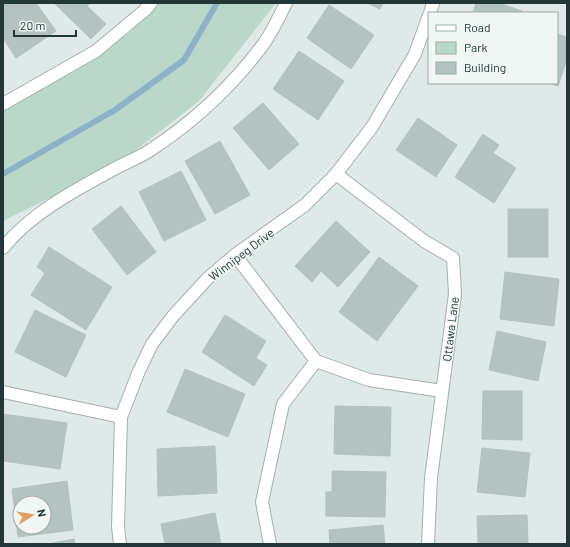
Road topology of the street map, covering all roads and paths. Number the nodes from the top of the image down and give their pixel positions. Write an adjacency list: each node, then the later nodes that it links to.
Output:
1 (151, 3): 4 (street)
2 (286, 3): 6 (street)
3 (428, 17): 5 (street, Winnipeg Drive)
4 (3, 104)
5 (336, 174): 7 (street, Winnipeg Drive); 9 (street, Ottawa Lane)
6 (3, 248)
7 (235, 255): 8 (street); 11 (street, Winnipeg Drive)
8 (316, 361): 9 (street); 13 (street)
9 (442, 391): 14 (street, Ottawa Lane)
10 (3, 392): 11 (street)
11 (122, 417): 12 (street, Winnipeg Drive)
12 (120, 544)
13 (270, 544)
14 (428, 544)

